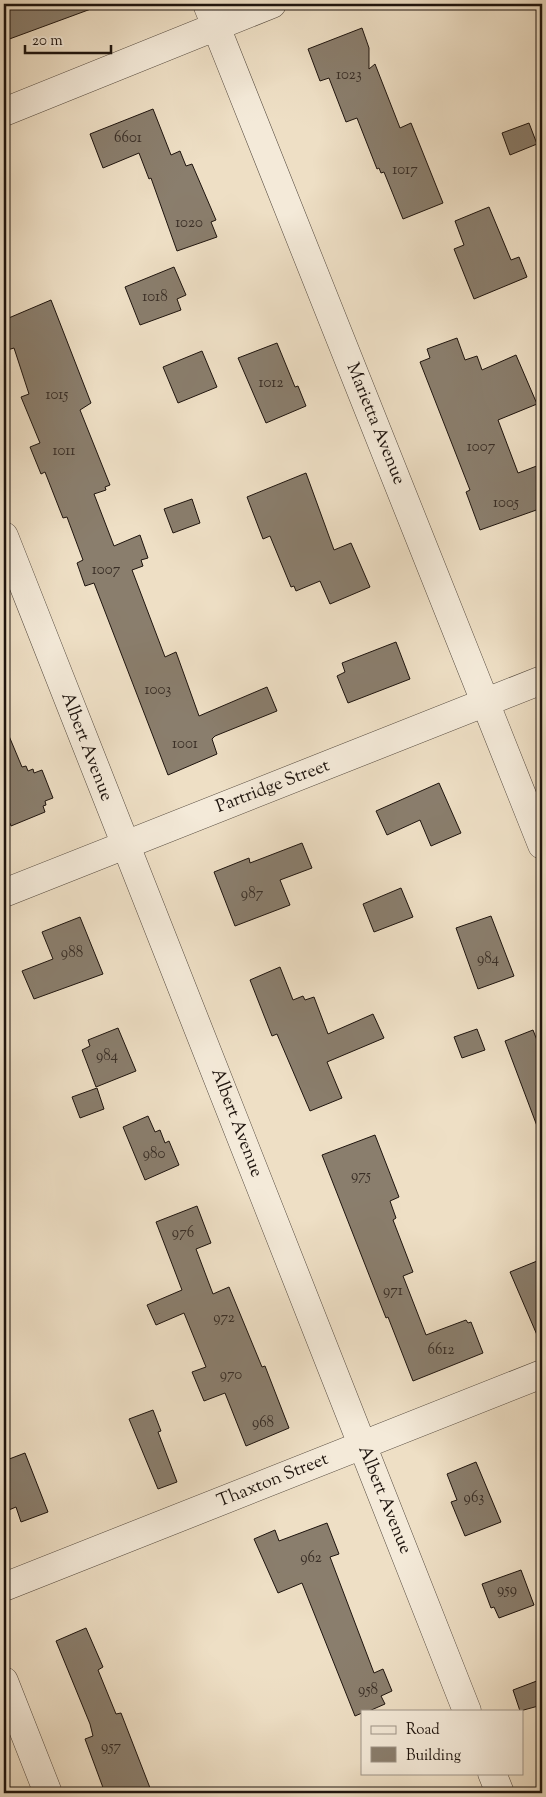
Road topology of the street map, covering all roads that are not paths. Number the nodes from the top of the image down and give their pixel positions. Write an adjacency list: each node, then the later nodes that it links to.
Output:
1 (272, 4): 2 (street)
2 (212, 15): 3 (street); 6 (street, Marietta Avenue)
3 (4, 112)
4 (4, 536): 7 (street, Albert Avenue)
5 (542, 680): 6 (street, Partridge Street)
6 (486, 703): 7 (street, Partridge Street); 8 (street, Marietta Avenue)
7 (125, 845): 9 (street, Partridge Street); 11 (street, Albert Avenue)
8 (542, 845)
9 (4, 893)
10 (542, 1374): 11 (street, Thaxton Street)
11 (362, 1446): 12 (street, Thaxton Street); 14 (street, Albert Avenue)
12 (4, 1587)
13 (4, 1681): 16 (street)
14 (467, 1710)
15 (492, 1774): 17 (street)
16 (48, 1793)
17 (500, 1793)

